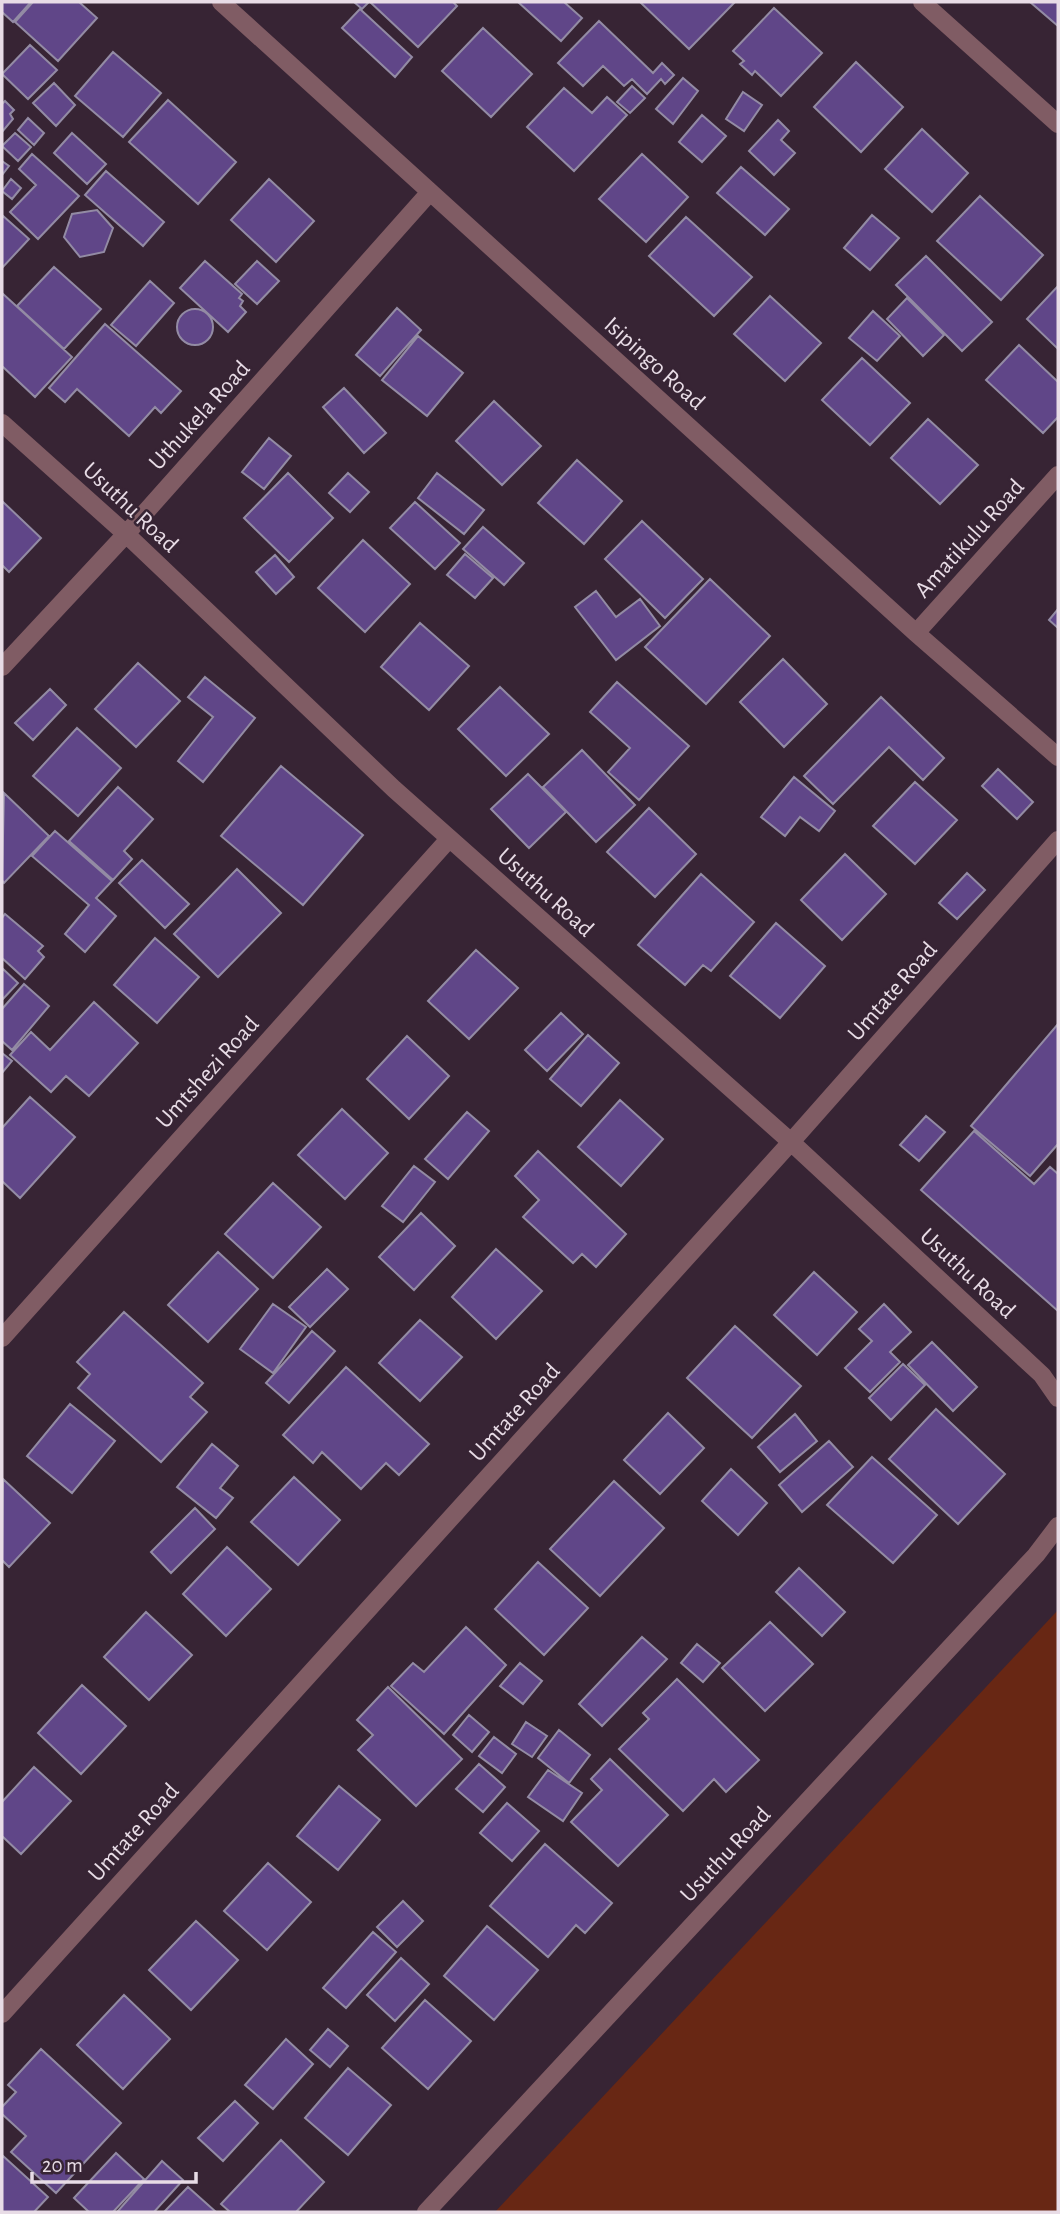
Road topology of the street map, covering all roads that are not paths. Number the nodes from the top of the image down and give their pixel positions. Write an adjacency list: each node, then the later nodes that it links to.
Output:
1 (221, 2): 4 (street, Isipingo Road)
2 (922, 2): 3 (street)
3 (1058, 124)
4 (430, 192): 7 (street, Uthukela Road); 8 (street, Isipingo Road)
5 (2, 423): 7 (street, Usuthu Road)
6 (1058, 475): 8 (street, Amatikulu Road)
7 (126, 534): 9 (street, Uthukela Road); 11 (street, Usuthu Road)
8 (916, 633): 10 (street, Isipingo Road)
9 (2, 667)
10 (1058, 757)
11 (449, 839): 13 (street, Usuthu Road); 14 (street, Umtshezi Road)
12 (1058, 840): 13 (street, Umtate Road)
13 (791, 1142): 15 (street, Usuthu Road); 17 (street, Umtate Road)
14 (2, 1338)
15 (1058, 1398)
16 (1058, 1526): 18 (street, Usuthu Road)
17 (2, 2014)
18 (426, 2212)

